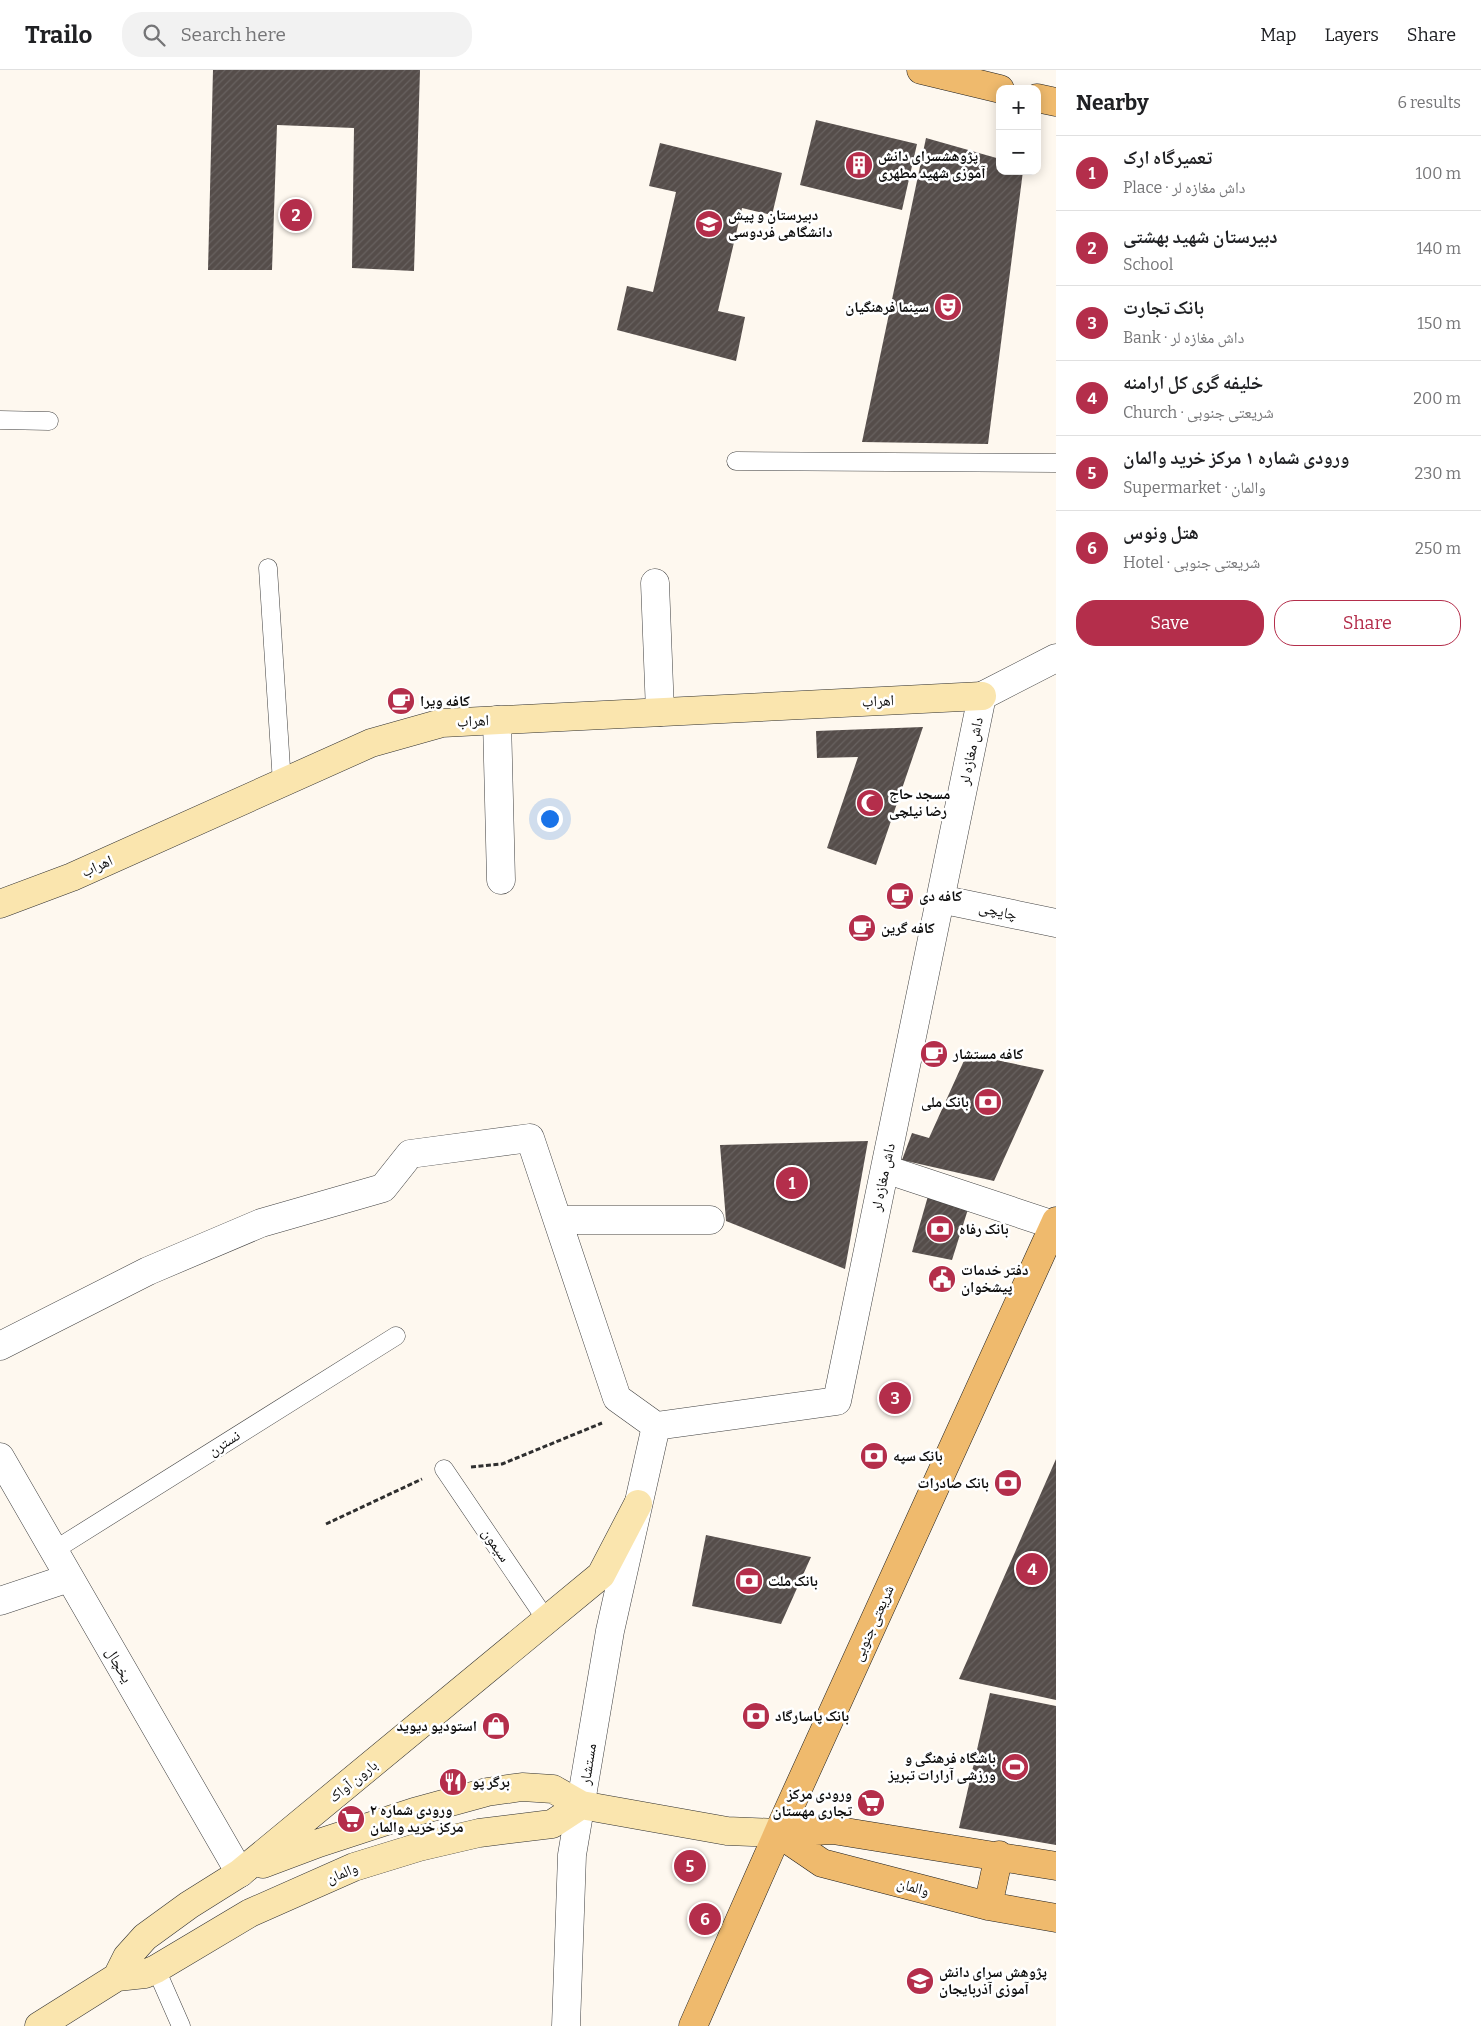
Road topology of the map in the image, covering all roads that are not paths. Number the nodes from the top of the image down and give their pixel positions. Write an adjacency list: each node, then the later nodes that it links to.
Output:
1 (921, 70): 2 (main road)
2 (996, 88)
3 (1041, 99): 4 (main road)
4 (1056, 102)
5 (0, 420): 6 (lane)
6 (49, 421)
7 (736, 461): 8 (lane)
8 (1056, 464)
9 (268, 568): 15 (lane)
10 (655, 583): 13 (street)
11 (1056, 658): 12 (street)
12 (982, 696): 13 (main road, اهراب); 17 (street, داش مغازه لر)
13 (660, 712): 14 (main road, اهراب)
14 (497, 720): 15 (main road, اهراب); 16 (street)
15 (282, 783): 18 (main road, اهراب)
16 (501, 880)
17 (940, 899): 19 (street, چایچی); 20 (street, داش مغازه لر)
18 (0, 904)
19 (1056, 923)
20 (885, 1168): 23 (street); 26 (street, داش مغازه لر)
21 (558, 1220): 22 (street); 25 (street); 26 (street)
22 (710, 1220)
23 (1055, 1223): 35 (main road, شریعتی جنوبی)
24 (396, 1336): 30 (lane, نسترن)
25 (0, 1346)
26 (656, 1426): 29 (street)
27 (0, 1457): 30 (street, یخچال)
28 (444, 1469): 33 (lane, سیمون)
29 (638, 1504): 33 (main road, بارون آواک); 34 (street, مستشار)
30 (53, 1551): 31 (street, یخچال)
31 (68, 1578): 32 (street); 38 (street, یخچال)
32 (0, 1601)
33 (547, 1621): 38 (main road, بارون آواک)
34 (581, 1805): 35 (main road); 38 (main road); 41 (main road, والمان); 45 (street, مستشار)
35 (778, 1833): 36 (main road); 39 (main road, والمان); 46 (main road, شریعتی جنوبی)
36 (999, 1855): 37 (main road); 39 (main road)
37 (1056, 1866)
38 (240, 1874): 42 (main road, بارون آواک)
39 (988, 1906): 40 (main road, والمان)
40 (1056, 1918)
41 (156, 1969): 42 (main road, والمان); 44 (lane)
42 (117, 1977): 43 (main road, بارون آواک)
43 (39, 2026)
44 (181, 2026)
45 (566, 2026)
46 (693, 2026)

